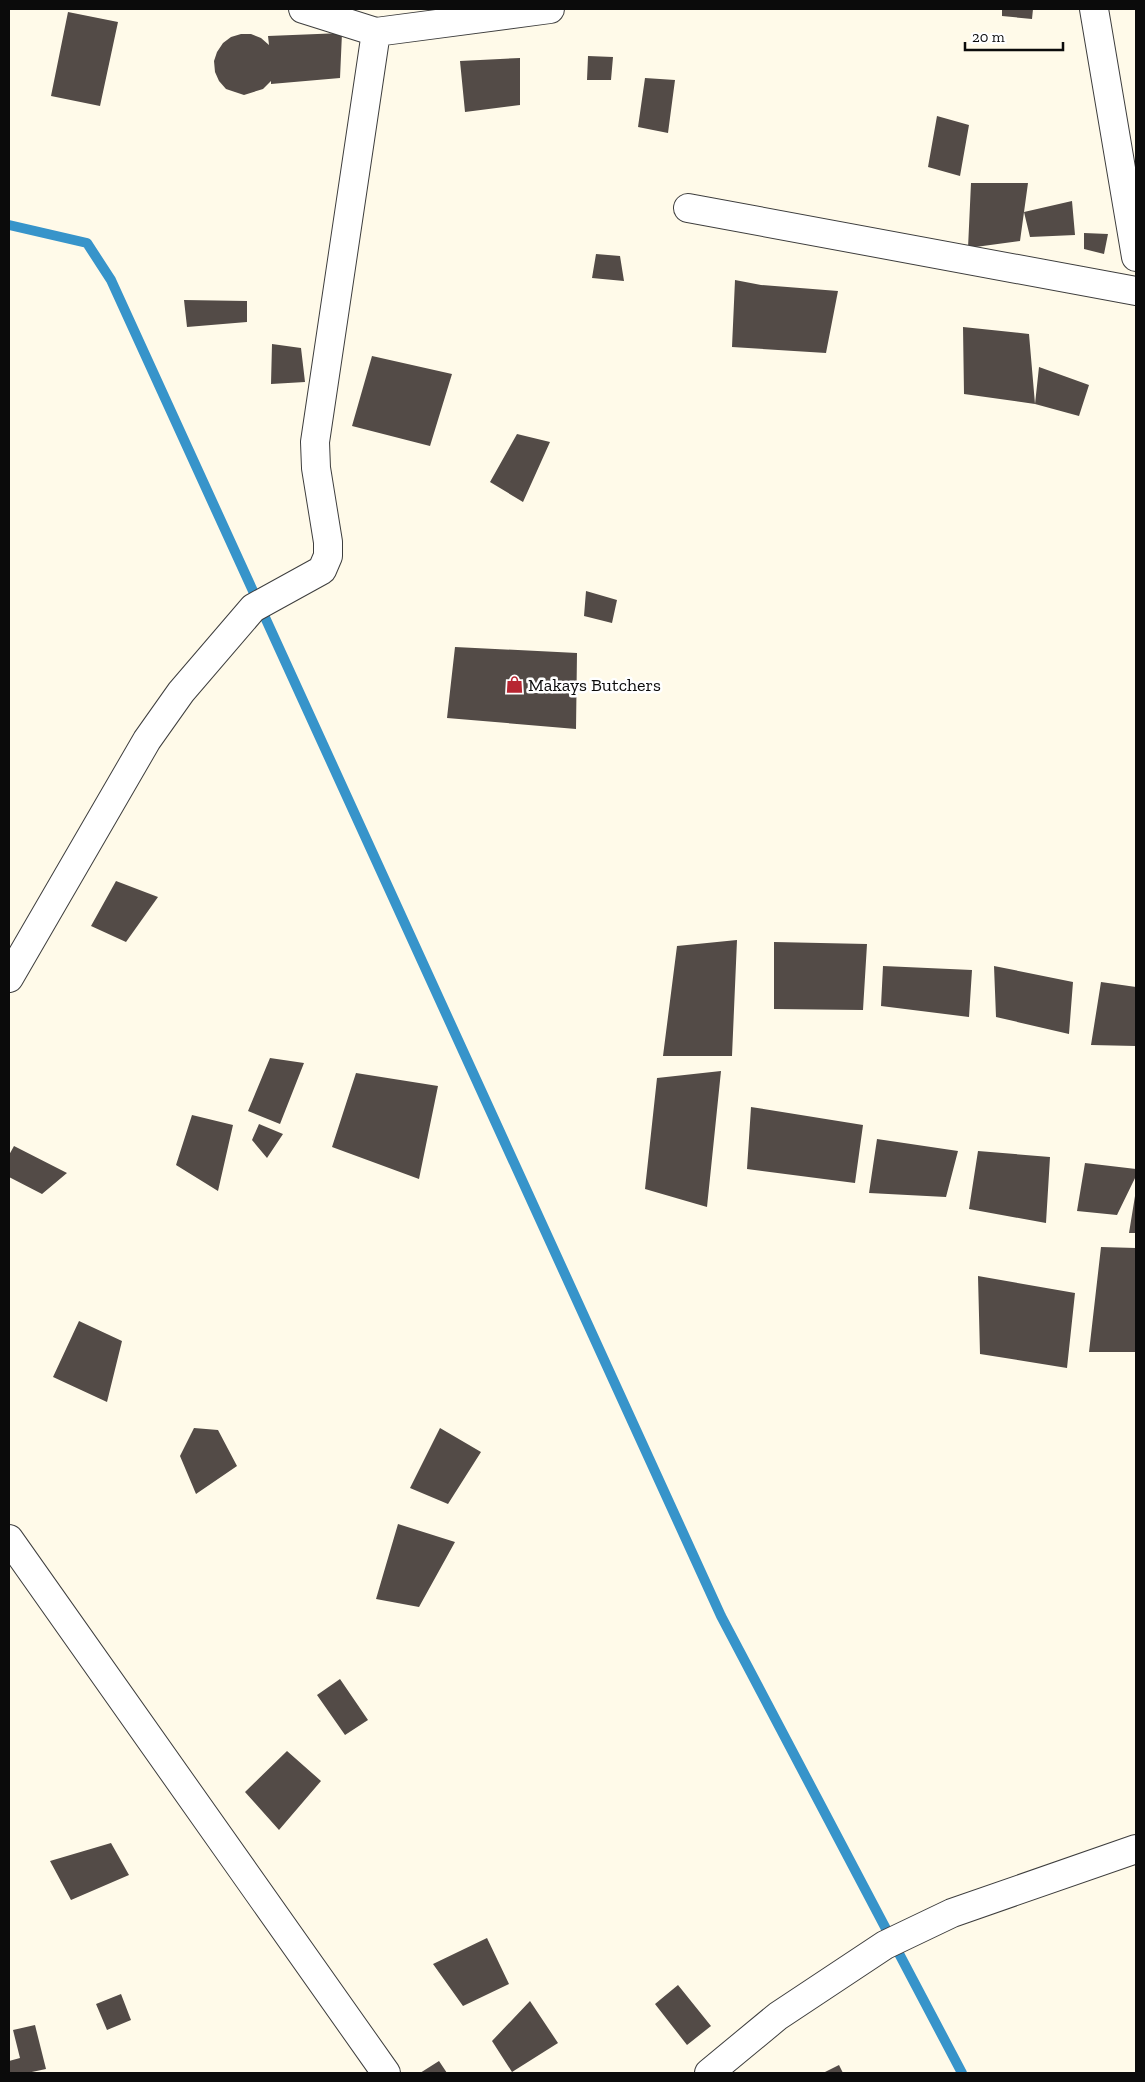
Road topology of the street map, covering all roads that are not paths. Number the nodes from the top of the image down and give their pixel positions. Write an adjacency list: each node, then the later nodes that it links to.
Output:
1 (303, 9): 4 (street)
2 (550, 9): 4 (street)
3 (1094, 9): 6 (street)
4 (376, 32): 8 (street)
5 (688, 208): 7 (street)
6 (1136, 256)
7 (1136, 291)
8 (9, 978)
9 (9, 1539): 11 (street)
10 (1136, 1849): 12 (street)
11 (386, 2073)
12 (709, 2073)

